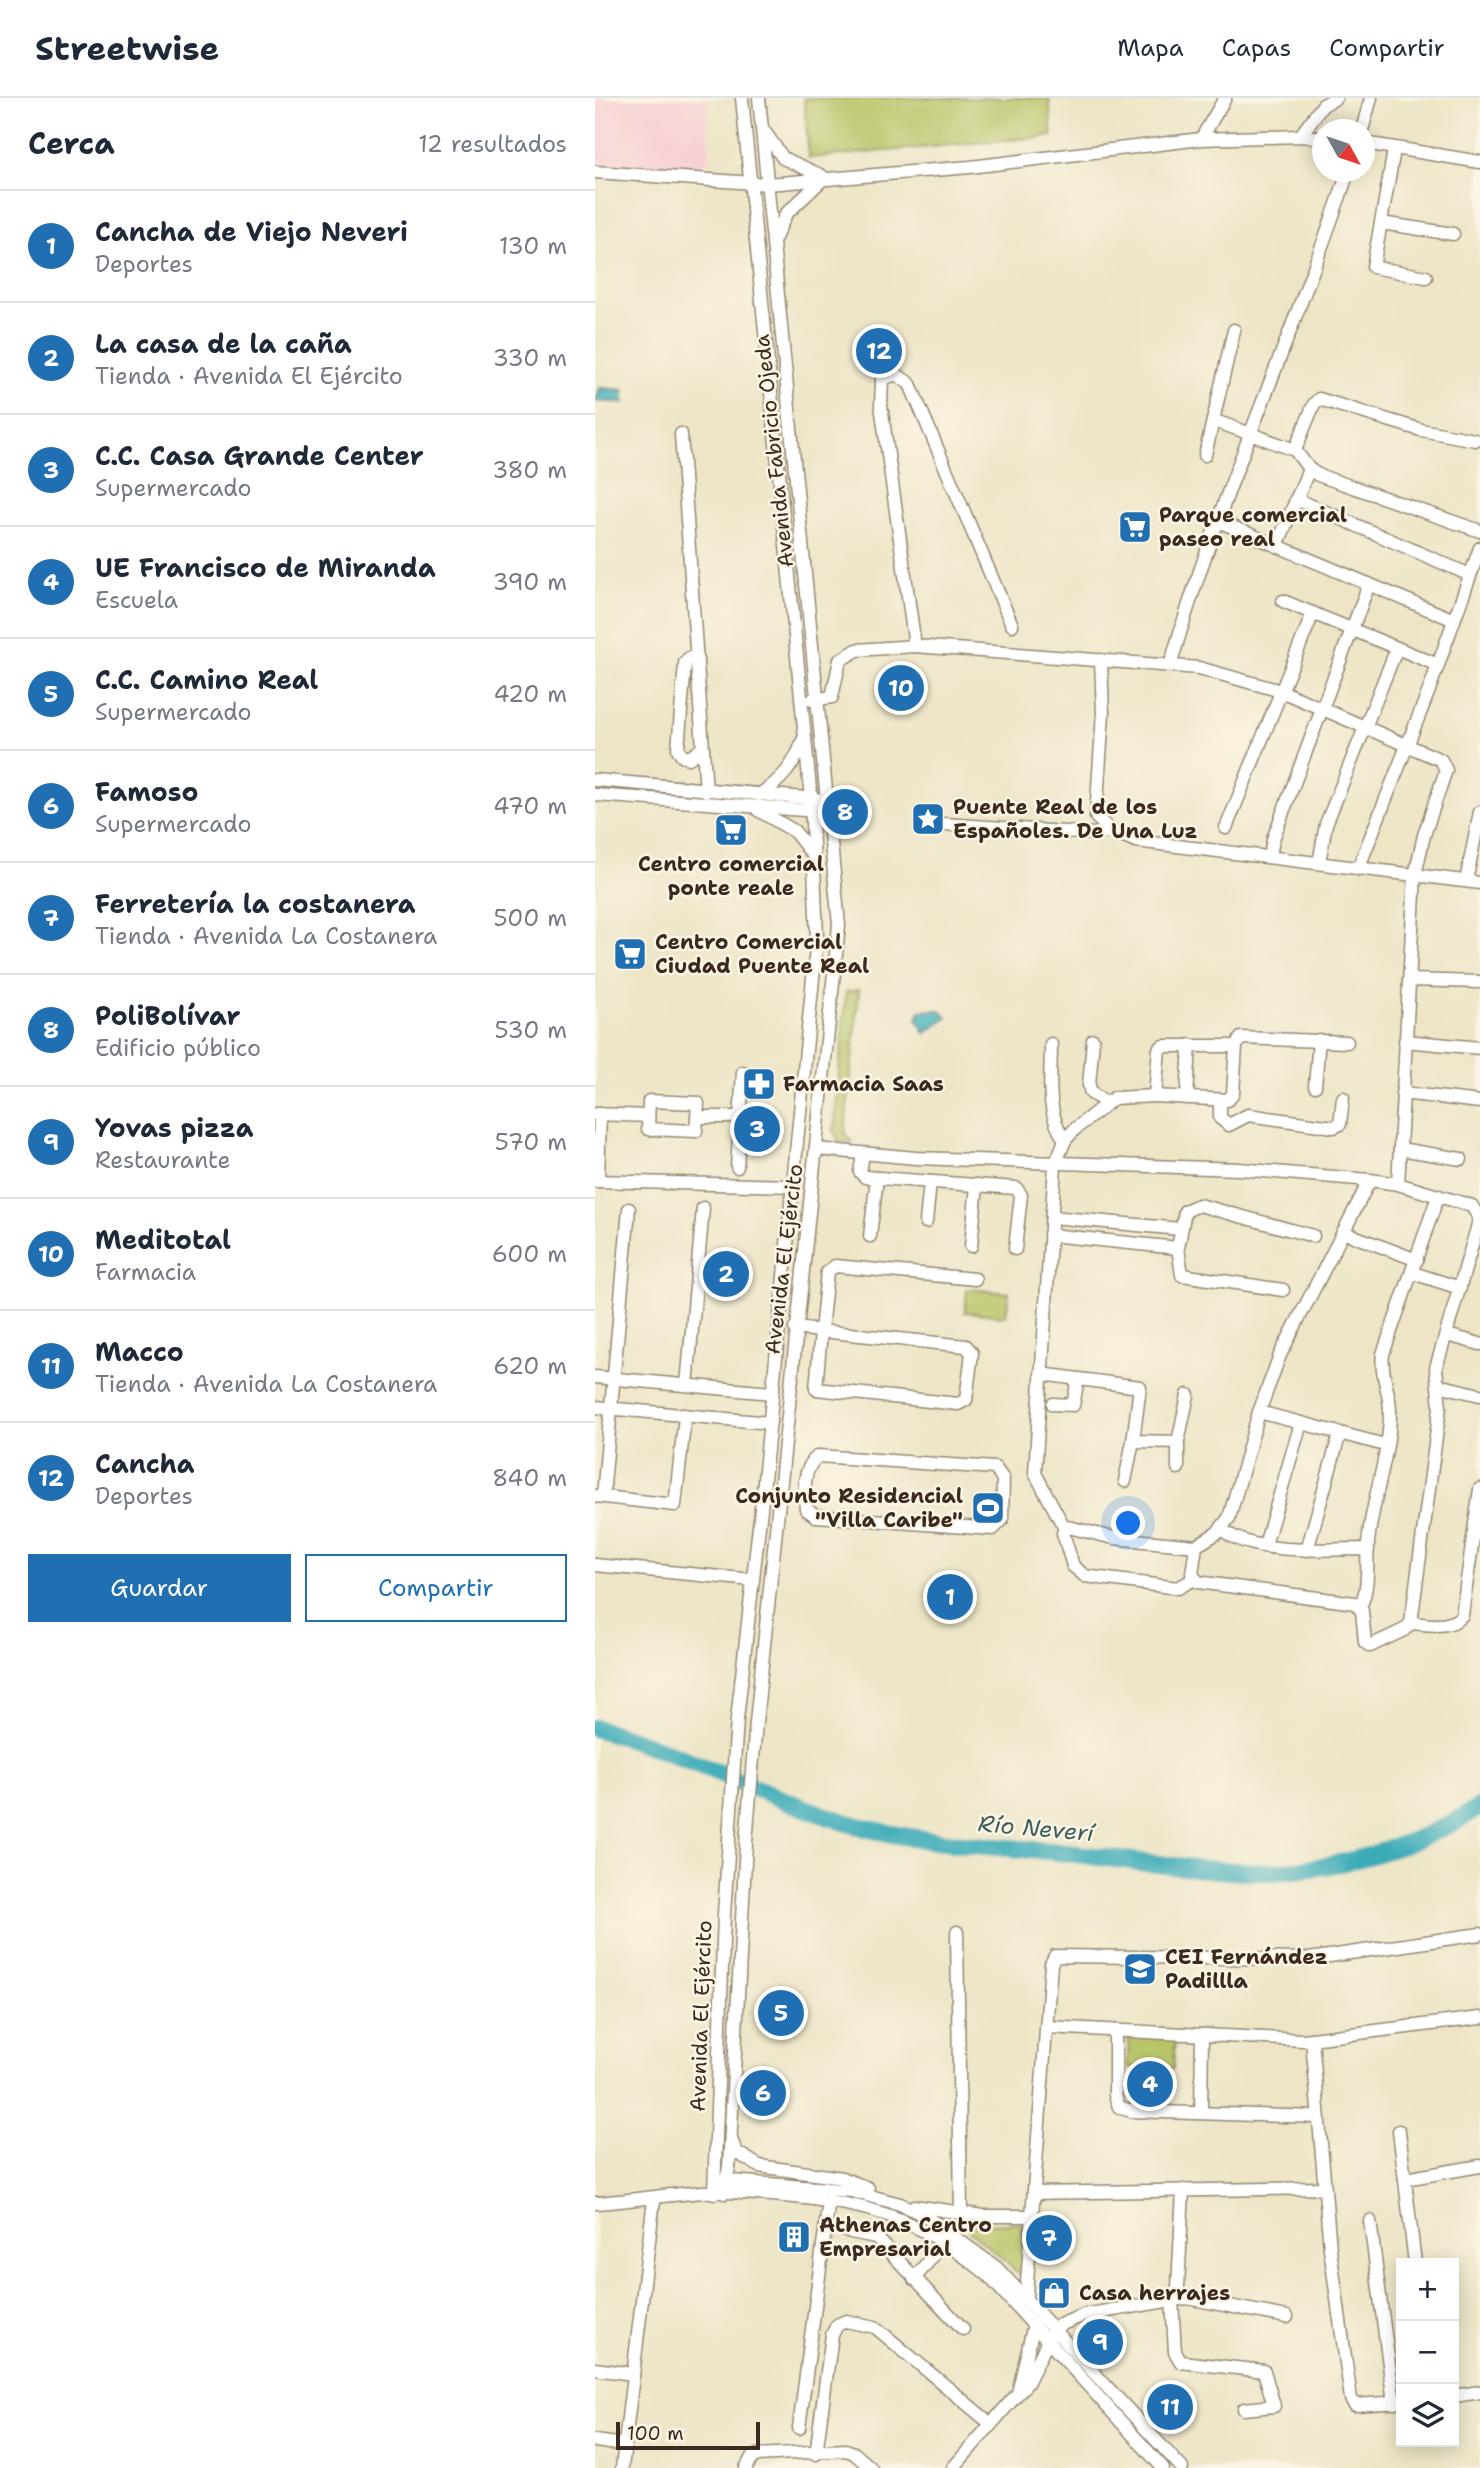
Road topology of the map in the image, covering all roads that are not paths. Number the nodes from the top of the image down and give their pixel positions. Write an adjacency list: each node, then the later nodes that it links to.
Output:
1 (742, 98): 17 (street, Avenida Fabricio Ojeda)
2 (759, 98): 7 (street, Avenida Fabricio Ojeda)
3 (1225, 98): 10 (street)
4 (1336, 98): 8 (street)
5 (1371, 98): 6 (street)
6 (1365, 119)
7 (762, 127): 15 (street); 18 (street, Avenida Fabricio Ojeda)
8 (1300, 136): 9 (street); 10 (street)
9 (1312, 137)
10 (1201, 139): 15 (street)
11 (1375, 146): 12 (street)
12 (1394, 150): 13 (street); 19 (street)
13 (1480, 162)
14 (595, 172): 17 (street)
15 (826, 177): 18 (street); 21 (street)
16 (1345, 182): 26 (street)
17 (749, 184): 18 (street); 51 (street, Avenida Fabricio Ojeda)
18 (768, 184): 21 (street, Avenida Fabricio Ojeda)
19 (1381, 223): 20 (street); 22 (street)
20 (1453, 234)
21 (773, 242): 50 (street, Avenida Fabricio Ojeda)
22 (1426, 277)
23 (1234, 330): 24 (street)
24 (1215, 421): 26 (street); 29 (street)
25 (681, 434): 46 (street)
26 (1251, 434): 28 (street); 32 (street)
27 (1475, 440): 28 (street)
28 (1295, 450): 30 (street)
29 (1205, 455)
30 (1309, 469): 31 (street); 33 (street)
31 (1296, 499): 34 (street); 36 (street)
32 (1218, 521): 34 (street); 47 (street)
33 (1480, 531)
34 (1277, 546): 37 (street)
35 (1480, 548): 36 (street)
36 (1470, 575): 40 (street)
37 (1369, 584): 40 (street); 42 (street)
38 (1283, 601): 39 (street)
39 (1313, 613): 42 (street); 49 (street)
40 (1454, 620): 48 (street)
41 (1012, 625): 43 (street)
42 (1353, 629): 44 (street); 52 (street)
43 (915, 646): 45 (street); 50 (street)
44 (1397, 648): 48 (street); 53 (street)
45 (1101, 660): 47 (street); 67 (street)
46 (697, 661): 56 (street); 56 (street)
47 (1171, 663): 49 (street)
48 (1438, 665): 55 (street)
49 (1281, 691): 52 (street); 66 (street)
50 (818, 699): 51 (street); 63 (street, Avenida Fabricio Ojeda)
51 (801, 701): 54 (street, Avenida Fabricio Ojeda)
52 (1322, 710): 53 (street); 71 (street)
53 (1364, 728): 55 (street); 72 (street)
54 (804, 737): 60 (street); 62 (street, Avenida Fabricio Ojeda)
55 (1406, 745): 73 (street); 74 (street)
56 (703, 748): 58 (street)
57 (595, 780): 58 (street)
58 (706, 791): 60 (street)
59 (595, 795): 61 (street)
60 (759, 795): 62 (street)
61 (737, 805): 62 (street); 70 (street)
62 (811, 805): 63 (street); 68 (street, Avenida El Ejército)
63 (828, 806): 69 (street, Avenida El Ejército)
64 (1480, 812): 75 (street)
65 (944, 824): 67 (street)
66 (1226, 828)
67 (1111, 831): 71 (street)
68 (813, 836): 69 (street); 70 (street, Avenida El Ejército)
69 (831, 838): 101 (street, Avenida El Ejército)
70 (814, 856): 113 (street, Avenida El Ejército)
71 (1270, 856): 72 (street)
72 (1319, 863): 73 (street)
73 (1358, 869): 74 (street)
74 (1415, 875): 75 (street); 77 (street)
75 (1466, 881): 76 (street)
76 (1480, 883)
77 (1409, 980): 78 (street); 81 (street)
78 (1480, 982)
79 (1093, 1040): 95 (street)
80 (1319, 1040): 82 (street); 85 (street); 88 (street)
81 (1405, 1041): 86 (street); 89 (street)
82 (1347, 1042)
83 (1051, 1044): 100 (street)
84 (1191, 1045): 85 (street); 90 (street); 91 (street)
85 (1236, 1046): 93 (street)
86 (1480, 1048)
87 (743, 1072): 99 (street)
88 (1315, 1086)
89 (1402, 1093): 94 (street); 102 (street)
90 (1155, 1096): 91 (street); 95 (street)
91 (1187, 1098): 93 (street)
92 (1343, 1098): 93 (street)
93 (1220, 1101)
94 (1480, 1102)
95 (1107, 1103): 100 (street)
96 (597, 1114): 97 (street); 109 (street)
97 (648, 1116): 98 (street); 98 (street)
98 (697, 1117): 99 (street)
99 (740, 1117): 106 (street)
100 (1065, 1140): 105 (street)
101 (817, 1149): 103 (street); 133 (street, Avenida El Ejército)
102 (1400, 1149): 104 (street); 111 (street)
103 (863, 1154): 105 (street); 107 (street)
104 (1461, 1159)
105 (1055, 1165): 108 (street); 118 (street)
106 (737, 1167)
107 (877, 1178): 110 (street); 123 (street)
108 (1370, 1180): 111 (street); 121 (street)
109 (596, 1181): 113 (street)
110 (930, 1182): 112 (street); 119 (street)
111 (1398, 1184): 114 (street)
112 (977, 1185): 126 (street); 128 (street)
113 (791, 1186): 143 (street, Avenida El Ejército)
114 (1439, 1196): 115 (street); 129 (street)
115 (1477, 1207): 125 (street)
116 (703, 1208): 141 (street)
117 (629, 1209): 139 (street)
118 (1052, 1217): 120 (street); 122 (street)
119 (926, 1222)
120 (1180, 1229): 124 (street); 127 (street)
121 (1343, 1232): 129 (street); 149 (street)
122 (1051, 1235): 127 (street); 137 (street)
123 (870, 1236)
124 (1313, 1236)
125 (1478, 1236): 131 (street)
126 (971, 1246)
127 (1178, 1248): 132 (street)
128 (1015, 1250)
129 (1415, 1267): 131 (street); 156 (street)
130 (975, 1279): 134 (street)
131 (1459, 1288): 135 (street)
132 (1283, 1290)
133 (795, 1328): 134 (street); 159 (street, Avenida El Ejército)
134 (821, 1331): 134 (street)
135 (1447, 1335): 136 (street); 142 (street)
136 (1480, 1344)
137 (1041, 1374): 140 (street); 163 (street)
138 (595, 1377): 139 (street)
139 (614, 1379): 141 (street); 148 (street)
140 (1078, 1379): 146 (street); 154 (street)
141 (687, 1385): 143 (street)
142 (1438, 1385): 145 (street); 173 (street)
143 (772, 1393): 151 (street, Avenida El Ejército)
144 (1188, 1395): 155 (street)
145 (1480, 1395)
146 (1053, 1404)
147 (595, 1407): 148 (street)
148 (613, 1409): 150 (street); 162 (street)
149 (1259, 1412): 152 (street); 164 (street)
150 (685, 1416): 151 (street); 162 (street)
151 (770, 1423): 171 (street, Avenida El Ejército)
152 (1301, 1423): 153 (street); 165 (street)
153 (1340, 1433): 156 (street); 168 (street)
154 (1133, 1441): 155 (street); 158 (street)
155 (1178, 1442): 157 (street)
156 (1385, 1445): 167 (street)
157 (1178, 1468)
158 (1125, 1481)
159 (780, 1485): 160 (street); 177 (street, Avenida El Ejército)
160 (804, 1485): 160 (street)
161 (1480, 1489): 173 (street)
162 (599, 1496)
163 (1065, 1529): 166 (street); 170 (street)
164 (1222, 1529): 165 (street); 166 (street)
165 (1265, 1545): 168 (street)
166 (1196, 1546): 170 (street)
167 (1368, 1549): 168 (street); 172 (street)
168 (1307, 1550)
169 (595, 1565): 171 (street)
170 (1194, 1579): 172 (street)
171 (753, 1580): 176 (street, Avenida El Ejército)
172 (1360, 1607): 173 (street)
173 (1411, 1623)
174 (957, 1932): 197 (street)
175 (1480, 1934): 179 (street)
176 (722, 1965): 177 (street); 189 (street, Avenida El Ejército)
177 (740, 1966): 186 (street, Avenida El Ejército)
178 (1480, 2018): 182 (street)
179 (1046, 2027): 180 (street); 192 (street)
180 (1115, 2032): 181 (street); 183 (street)
181 (1202, 2035): 182 (street); 183 (street)
182 (1312, 2039): 184 (street)
183 (1201, 2113): 184 (street)
184 (1318, 2118): 190 (street)
185 (1399, 2131): 188 (street)
186 (730, 2138): 189 (street, Avenida El Ejército); 196 (street)
187 (1480, 2166): 188 (street)
188 (1405, 2179): 202 (street)
189 (720, 2186): 193 (street); 194 (street); 196 (street)
190 (1324, 2188): 191 (street); 216 (street)
191 (1183, 2190): 192 (street); 205 (street)
192 (1034, 2193): 198 (street)
193 (654, 2199): 195 (street); 211 (street)
194 (829, 2200): 201 (street); 219 (street)
195 (595, 2203)
196 (897, 2203): 197 (street); 204 (street)
197 (961, 2212): 198 (street)
198 (1033, 2216): 204 (street)
199 (1370, 2221): 212 (street)
200 (846, 2231): 203 (street)
201 (945, 2241): 203 (street); 207 (street)
202 (1414, 2258)
203 (914, 2279): 208 (street)
204 (1026, 2296): 209 (street)
205 (1172, 2300): 206 (street); 209 (street); 217 (street)
206 (1287, 2317)
207 (1034, 2325): 209 (street); 215 (street)
208 (964, 2329)
209 (1051, 2332): 215 (street); 227 (street); 228 (street)
210 (595, 2369): 211 (street)
211 (633, 2374): 221 (street)
212 (1396, 2390)
213 (1480, 2392): 214 (street)
214 (1459, 2395)
215 (1017, 2396): 218 (street)
216 (1396, 2403)
217 (1244, 2409)
218 (991, 2424): 222 (street); 226 (street)
219 (799, 2428)
220 (595, 2441): 221 (street)
221 (625, 2445): 223 (street)
222 (817, 2454): 224 (street); 225 (street)
223 (622, 2468)
224 (746, 2468)
225 (871, 2468)
226 (953, 2468)
227 (1163, 2468)
228 (1182, 2468)

